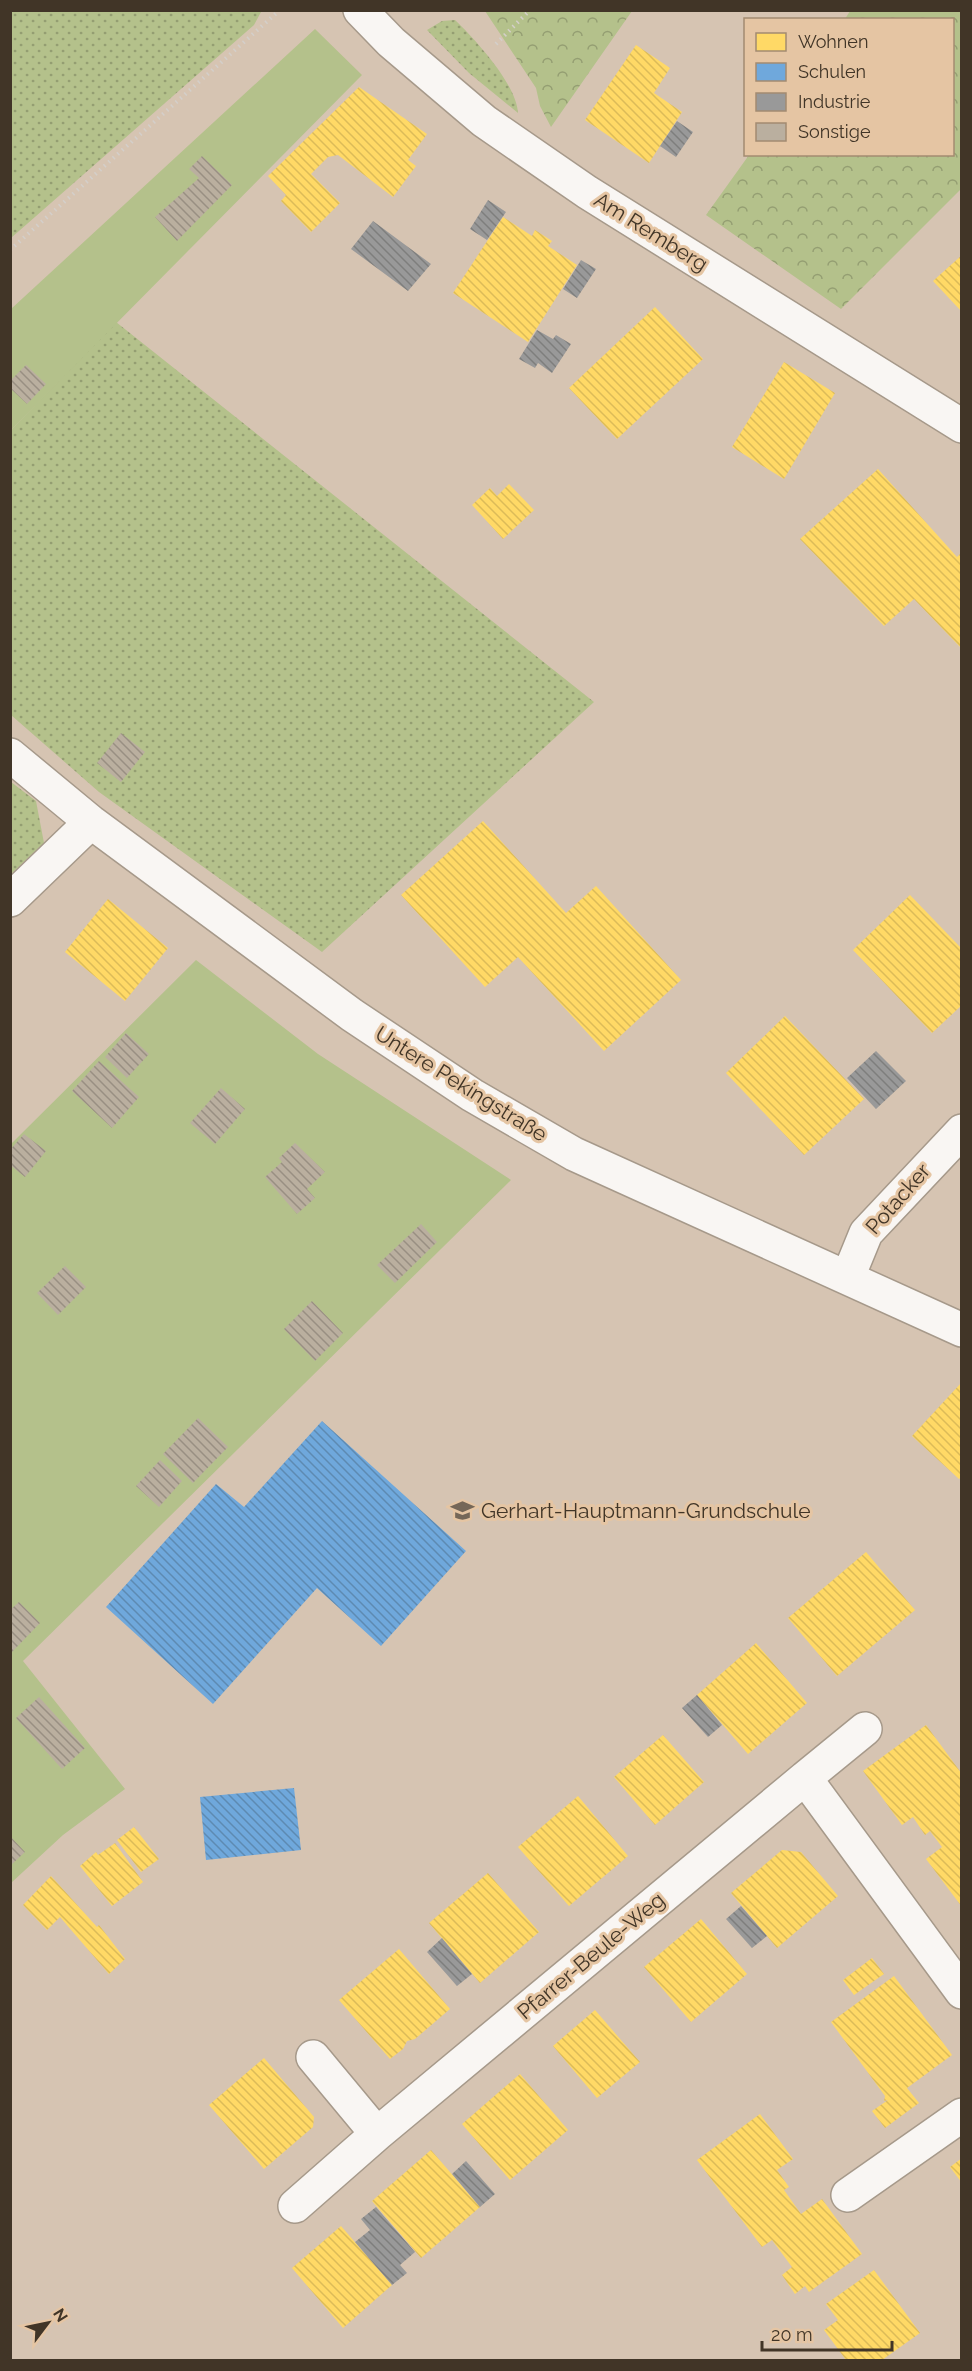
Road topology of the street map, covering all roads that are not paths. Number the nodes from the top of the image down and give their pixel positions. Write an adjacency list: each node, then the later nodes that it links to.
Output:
1 (360, 10): 2 (street, Am Remberg)
2 (962, 426)
3 (10, 755): 4 (street, Untere Pekingstraße)
4 (91, 822): 5 (street); 7 (street, Untere Pekingstraße)
5 (10, 900)
6 (962, 1131): 7 (street, Potacker)
7 (848, 1276): 8 (street, Untere Pekingstraße)
8 (962, 1330)
9 (865, 1729): 10 (street, Pfarrer-Beule-Weg)
10 (805, 1778): 11 (street); 14 (street, Pfarrer-Beule-Weg)
11 (962, 1992)
12 (313, 2057): 14 (street)
13 (962, 2115): 15 (street)
14 (377, 2134): 16 (street, Pfarrer-Beule-Weg)
15 (848, 2195)
16 (295, 2206)

